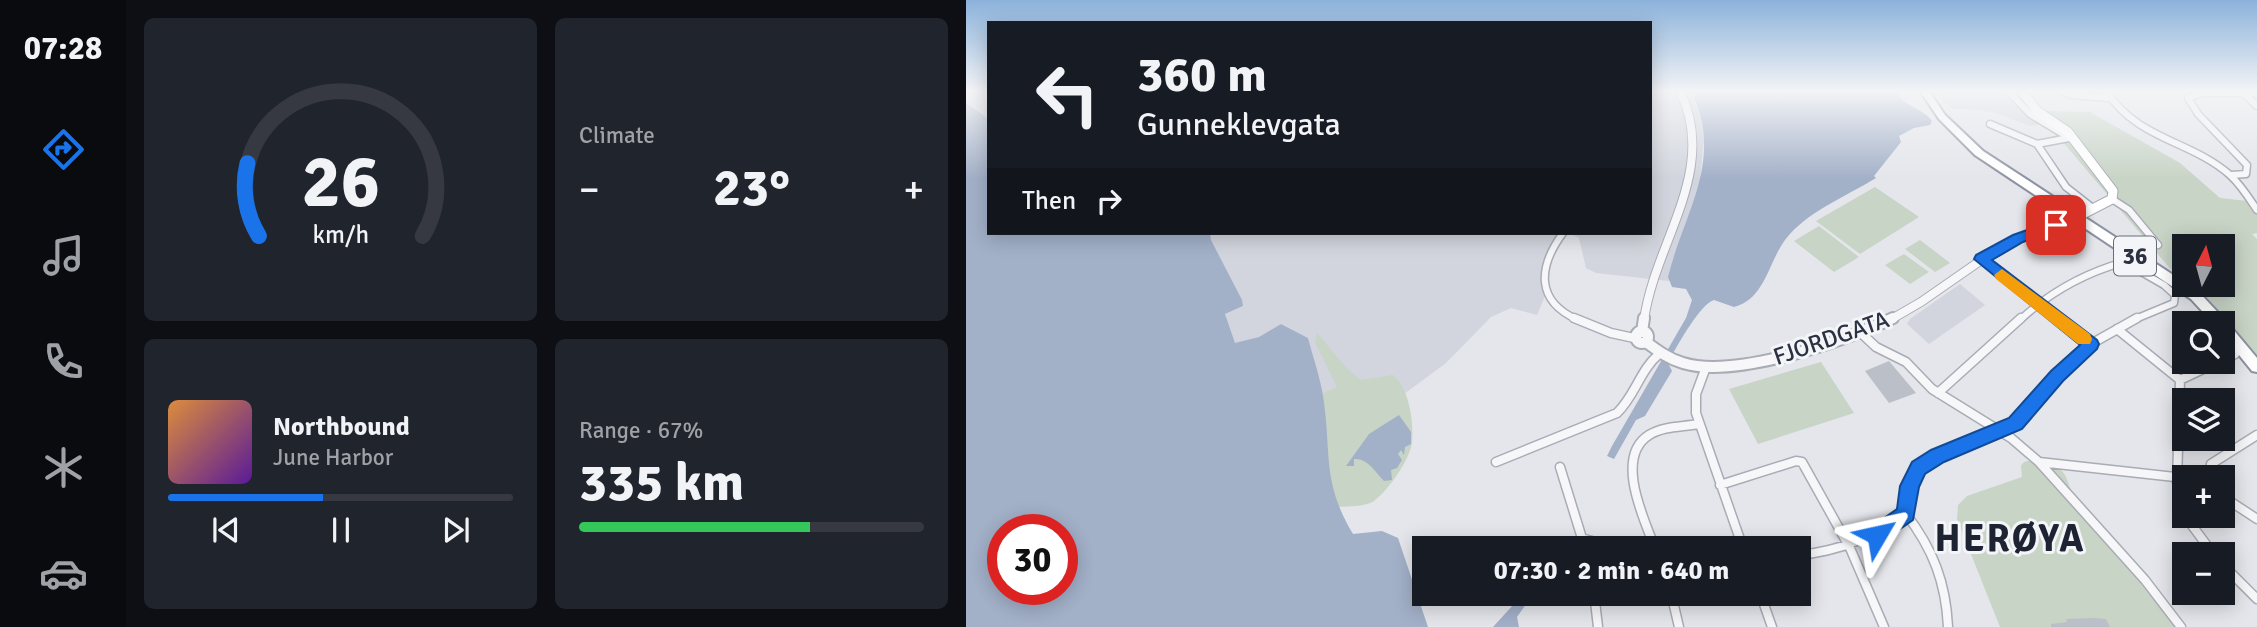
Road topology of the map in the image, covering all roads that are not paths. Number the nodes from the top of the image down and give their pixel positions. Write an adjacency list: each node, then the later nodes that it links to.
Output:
1 (1690, 120): 25 (street)
2 (1945, 120): 14 (highway, 36)
3 (2039, 120): 8 (street)
4 (2050, 120): 8 (main road)
5 (2133, 120): 10 (street)
6 (2203, 120): 10 (street)
7 (1990, 124): 9 (street)
8 (2072, 140): 9 (street); 11 (main road)
9 (2036, 144): 12 (street)
10 (2231, 175): 13 (street)
11 (2112, 199): 12 (main road); 16 (street)
12 (2094, 207): 14 (main road)
13 (2257, 210)
14 (2075, 214): 17 (street, FJORDGATA); 18 (highway, 36); 19 (highway, 36)
15 (1562, 235): 25 (street)
16 (2158, 245)
17 (1981, 259): 21 (street); 24 (street, FJORDGATA)
18 (2172, 277)
19 (2172, 280)
20 (2197, 298): 22 (highway, 36)
21 (2038, 303): 23 (street); 27 (street); 34 (street)
22 (2209, 311)
23 (2117, 329): 27 (street); 33 (street)
24 (1860, 332): 30 (street, FJORDGATA); 34 (street)
25 (1638, 335): 29 (street, FJORDGATA)
26 (2235, 340): 28 (highway, 36)
27 (2091, 344): 36 (street)
28 (2246, 354): 31 (highway, 36)
29 (1664, 356): 30 (street, FJORDGATA); 38 (street)
30 (1706, 367): 35 (street)
31 (2257, 367)
32 (2193, 374): 33 (street)
33 (2180, 380): 40 (street)
34 (1938, 393): 36 (street)
35 (1698, 424): 44 (street); 49 (street)
36 (2000, 431): 39 (street); 46 (street)
37 (2257, 435): 41 (street)
38 (1496, 462)
39 (2039, 462): 43 (street); 63 (street)
40 (2180, 465)
41 (2211, 465)
42 (1560, 467): 48 (street)
43 (2172, 476)
44 (1720, 485): 50 (street); 51 (street)
45 (2235, 505): 47 (street)
46 (1906, 514): 51 (street); 62 (street)
47 (2257, 519)
48 (1582, 536)
49 (1651, 536)
50 (1739, 536)
51 (1850, 548): 52 (street); 61 (street)
52 (1811, 553)
53 (2235, 577): 54 (street)
54 (2257, 599)
55 (1596, 606): 58 (street)
56 (1674, 606): 59 (street)
57 (1765, 606): 60 (street)
58 (1598, 627)
59 (1679, 627)
60 (1772, 627)
61 (1884, 627)
62 (1948, 627)
63 (2181, 627)

